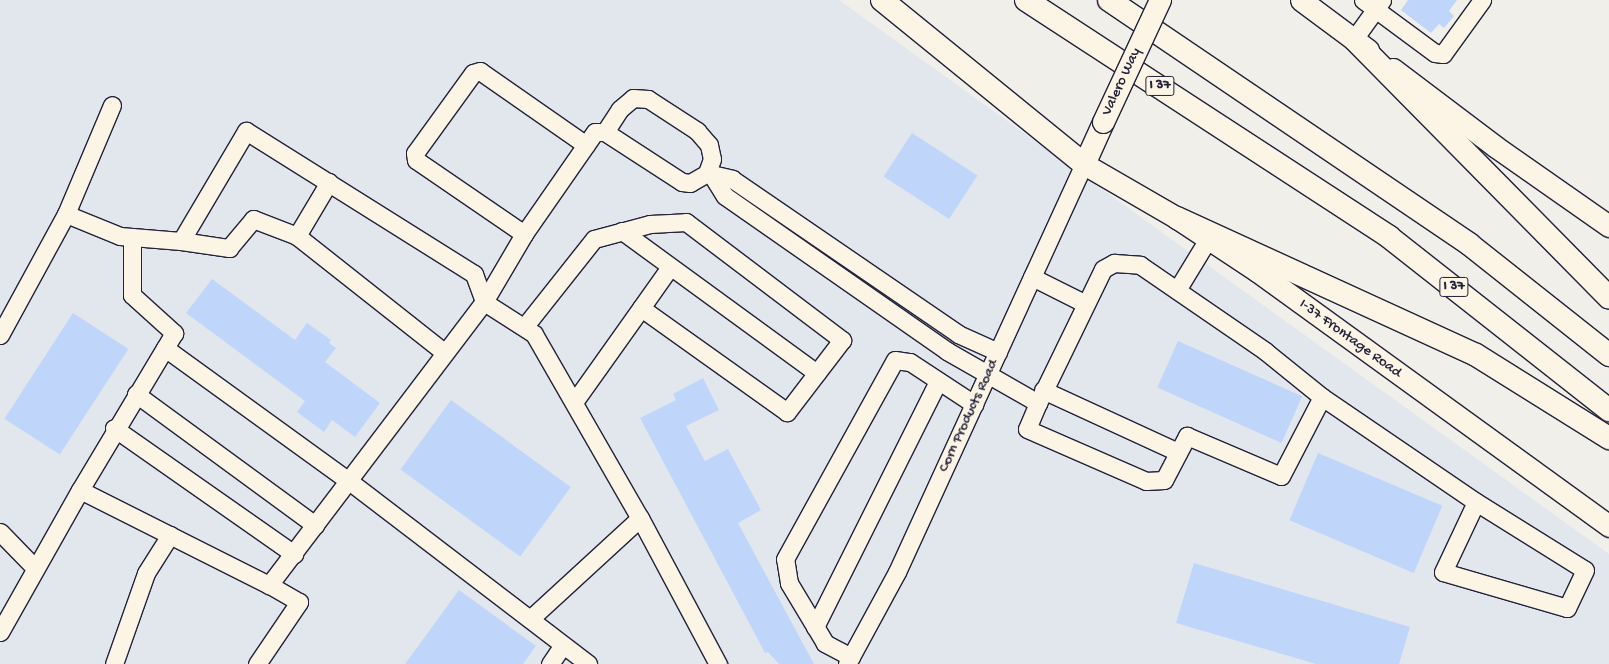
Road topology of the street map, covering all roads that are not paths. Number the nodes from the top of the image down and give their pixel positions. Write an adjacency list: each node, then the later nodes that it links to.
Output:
1 (882, 0): 12 (highway)
2 (1026, 0): 45 (highway, I 37)
3 (1109, 0): 36 (highway)
4 (1160, 0): 12 (main road, Valero Way, bridge)
5 (1301, 0): 8 (main road)
6 (1482, 0): 7 (street)
7 (1373, 3): 8 (street)
8 (1354, 39): 17 (main road); 27 (highway)
9 (112, 105): 15 (street)
10 (605, 132): 11 (street); 13 (street); 13 (street)
11 (586, 145): 19 (street); 19 (street)
12 (1084, 164): 16 (main road, I-37 Frontage Road); 25 (street, Corn Products Road)
13 (710, 175): 35 (street); 38 (street)
14 (329, 182): 20 (street); 23 (street); 28 (street)
15 (66, 214): 21 (street); 32 (street)
16 (1177, 218): 22 (main road, I-37 Frontage Road); 47 (highway)
17 (1609, 226)
18 (622, 231): 24 (street); 31 (street); 37 (street)
19 (524, 234): 28 (street)
20 (297, 236): 23 (street); 34 (street)
21 (132, 237): 23 (street); 33 (street)
22 (1208, 239): 26 (street); 54 (main road, I-37 Frontage Road)
23 (180, 241)
24 (670, 267): 30 (street); 37 (street)
25 (1032, 277): 29 (street); 35 (street, Corn Products Road)
26 (1177, 290): 29 (street); 42 (street)
27 (1609, 298)
28 (484, 302): 31 (street); 34 (street)
29 (1086, 304): 41 (street)
30 (641, 308): 37 (street); 43 (street)
31 (525, 326): 43 (street)
32 (0, 335)
33 (165, 348): 40 (street); 49 (street)
34 (444, 352): 49 (street)
35 (998, 352): 38 (street, Corn Products Road)
36 (1609, 355)
37 (817, 373)
38 (988, 374): 41 (street); 44 (street, Corn Products Road)
39 (938, 381): 44 (street); 61 (street); 61 (street)
40 (136, 394): 46 (street); 53 (street)
41 (1041, 396): 48 (street); 48 (street)
42 (1322, 397): 48 (street); 51 (street)
43 (575, 401): 52 (street)
44 (974, 404): 65 (street, Corn Products Road)
45 (1609, 410)
46 (114, 428): 50 (street); 57 (street)
47 (1609, 438)
48 (1178, 452)
49 (349, 481): 53 (street); 60 (street)
50 (80, 490): 56 (street); 58 (street)
51 (1476, 502): 51 (street)
52 (640, 518): 60 (street); 64 (street)
53 (315, 525): 57 (street)
54 (1609, 526)
55 (0, 532): 58 (street)
56 (170, 535): 59 (street); 66 (street)
57 (294, 554): 59 (street)
58 (35, 568): 62 (street)
59 (269, 585): 67 (street)
60 (530, 619): 63 (street)
61 (815, 627): 65 (street)
62 (0, 632)
63 (563, 645): 68 (street); 69 (street)
64 (710, 661)
65 (849, 661)
66 (114, 664)
67 (257, 664)
68 (550, 664)
69 (588, 664)

